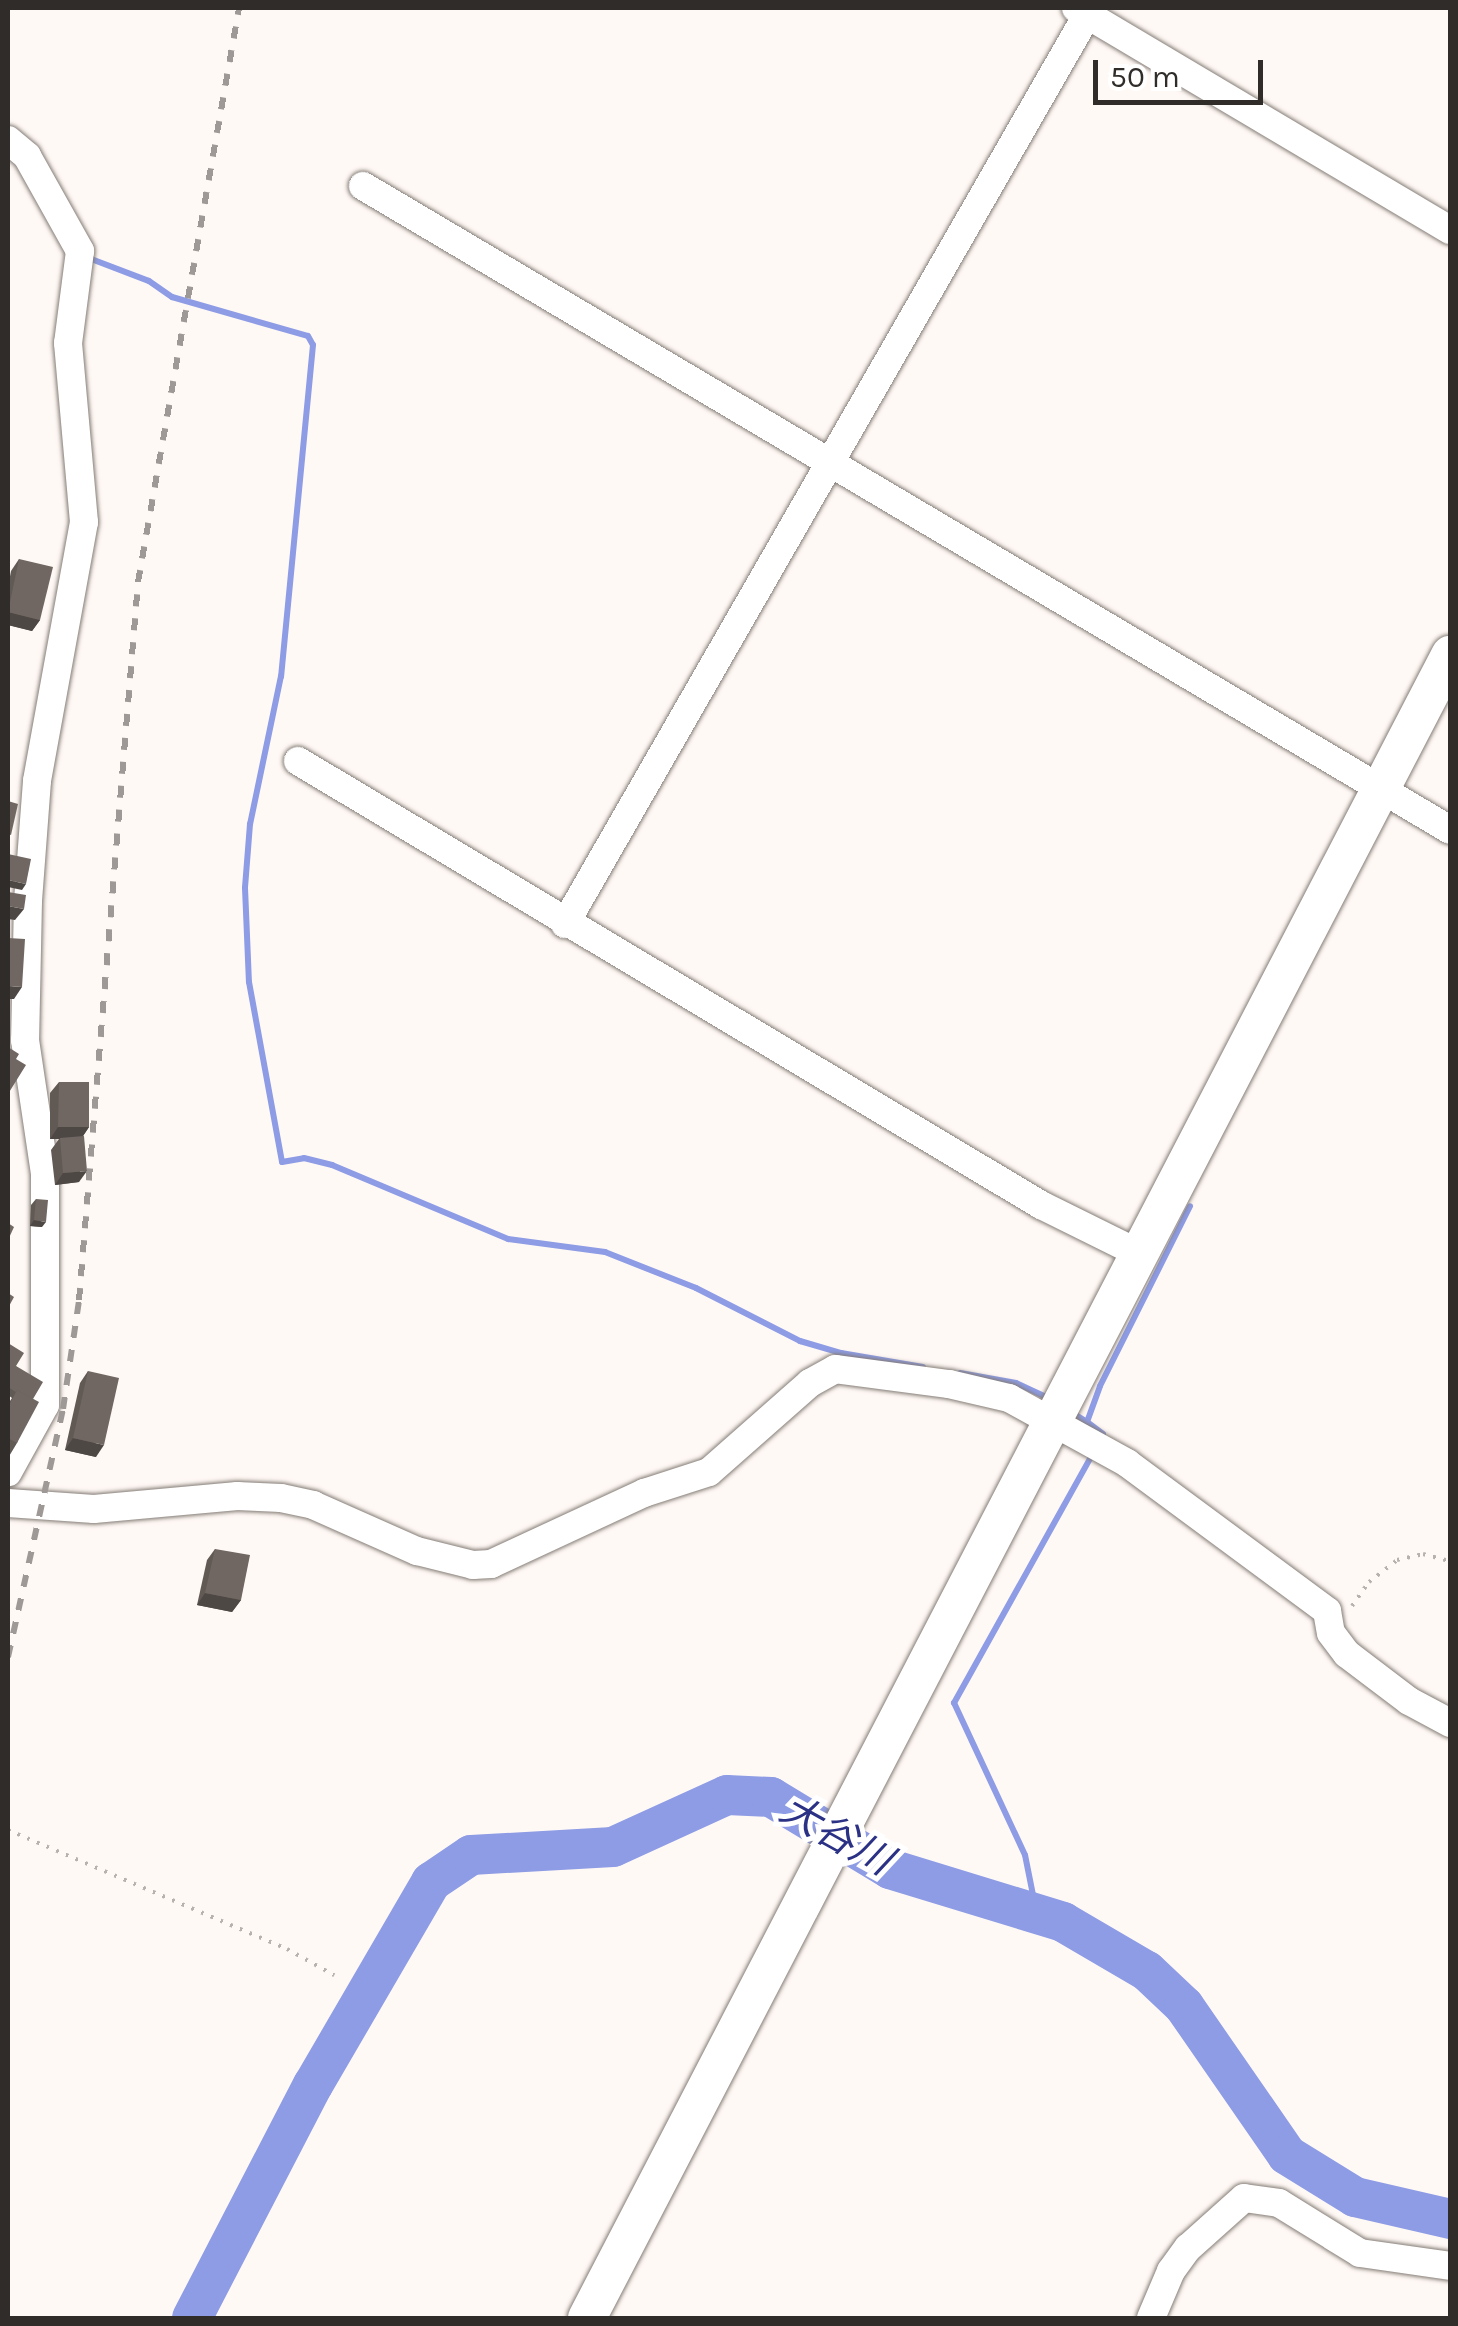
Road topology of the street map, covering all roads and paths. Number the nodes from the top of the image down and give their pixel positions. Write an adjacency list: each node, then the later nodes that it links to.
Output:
1 (1085, 10): 4 (street); 5 (street)
2 (8, 140): 10 (street)
3 (363, 186): 5 (street)
4 (1450, 230)
5 (829, 466): 8 (street); 11 (street)
6 (1450, 654): 8 (street)
7 (298, 761): 11 (street)
8 (1381, 789): 9 (street); 12 (street)
9 (1450, 830)
10 (18, 900): 14 (street)
11 (564, 924): 12 (street)
12 (1140, 1254): 13 (street)
13 (1058, 1410): 15 (street); 17 (street); 22 (street)
14 (8, 1472)
15 (8, 1502)
16 (1450, 1561): 17 (path)
17 (1330, 1625): 18 (street)
18 (1450, 1723)
19 (8, 1830): 20 (path)
20 (334, 1975)
21 (1450, 2266): 23 (street)
22 (587, 2318)
23 (1151, 2318)

